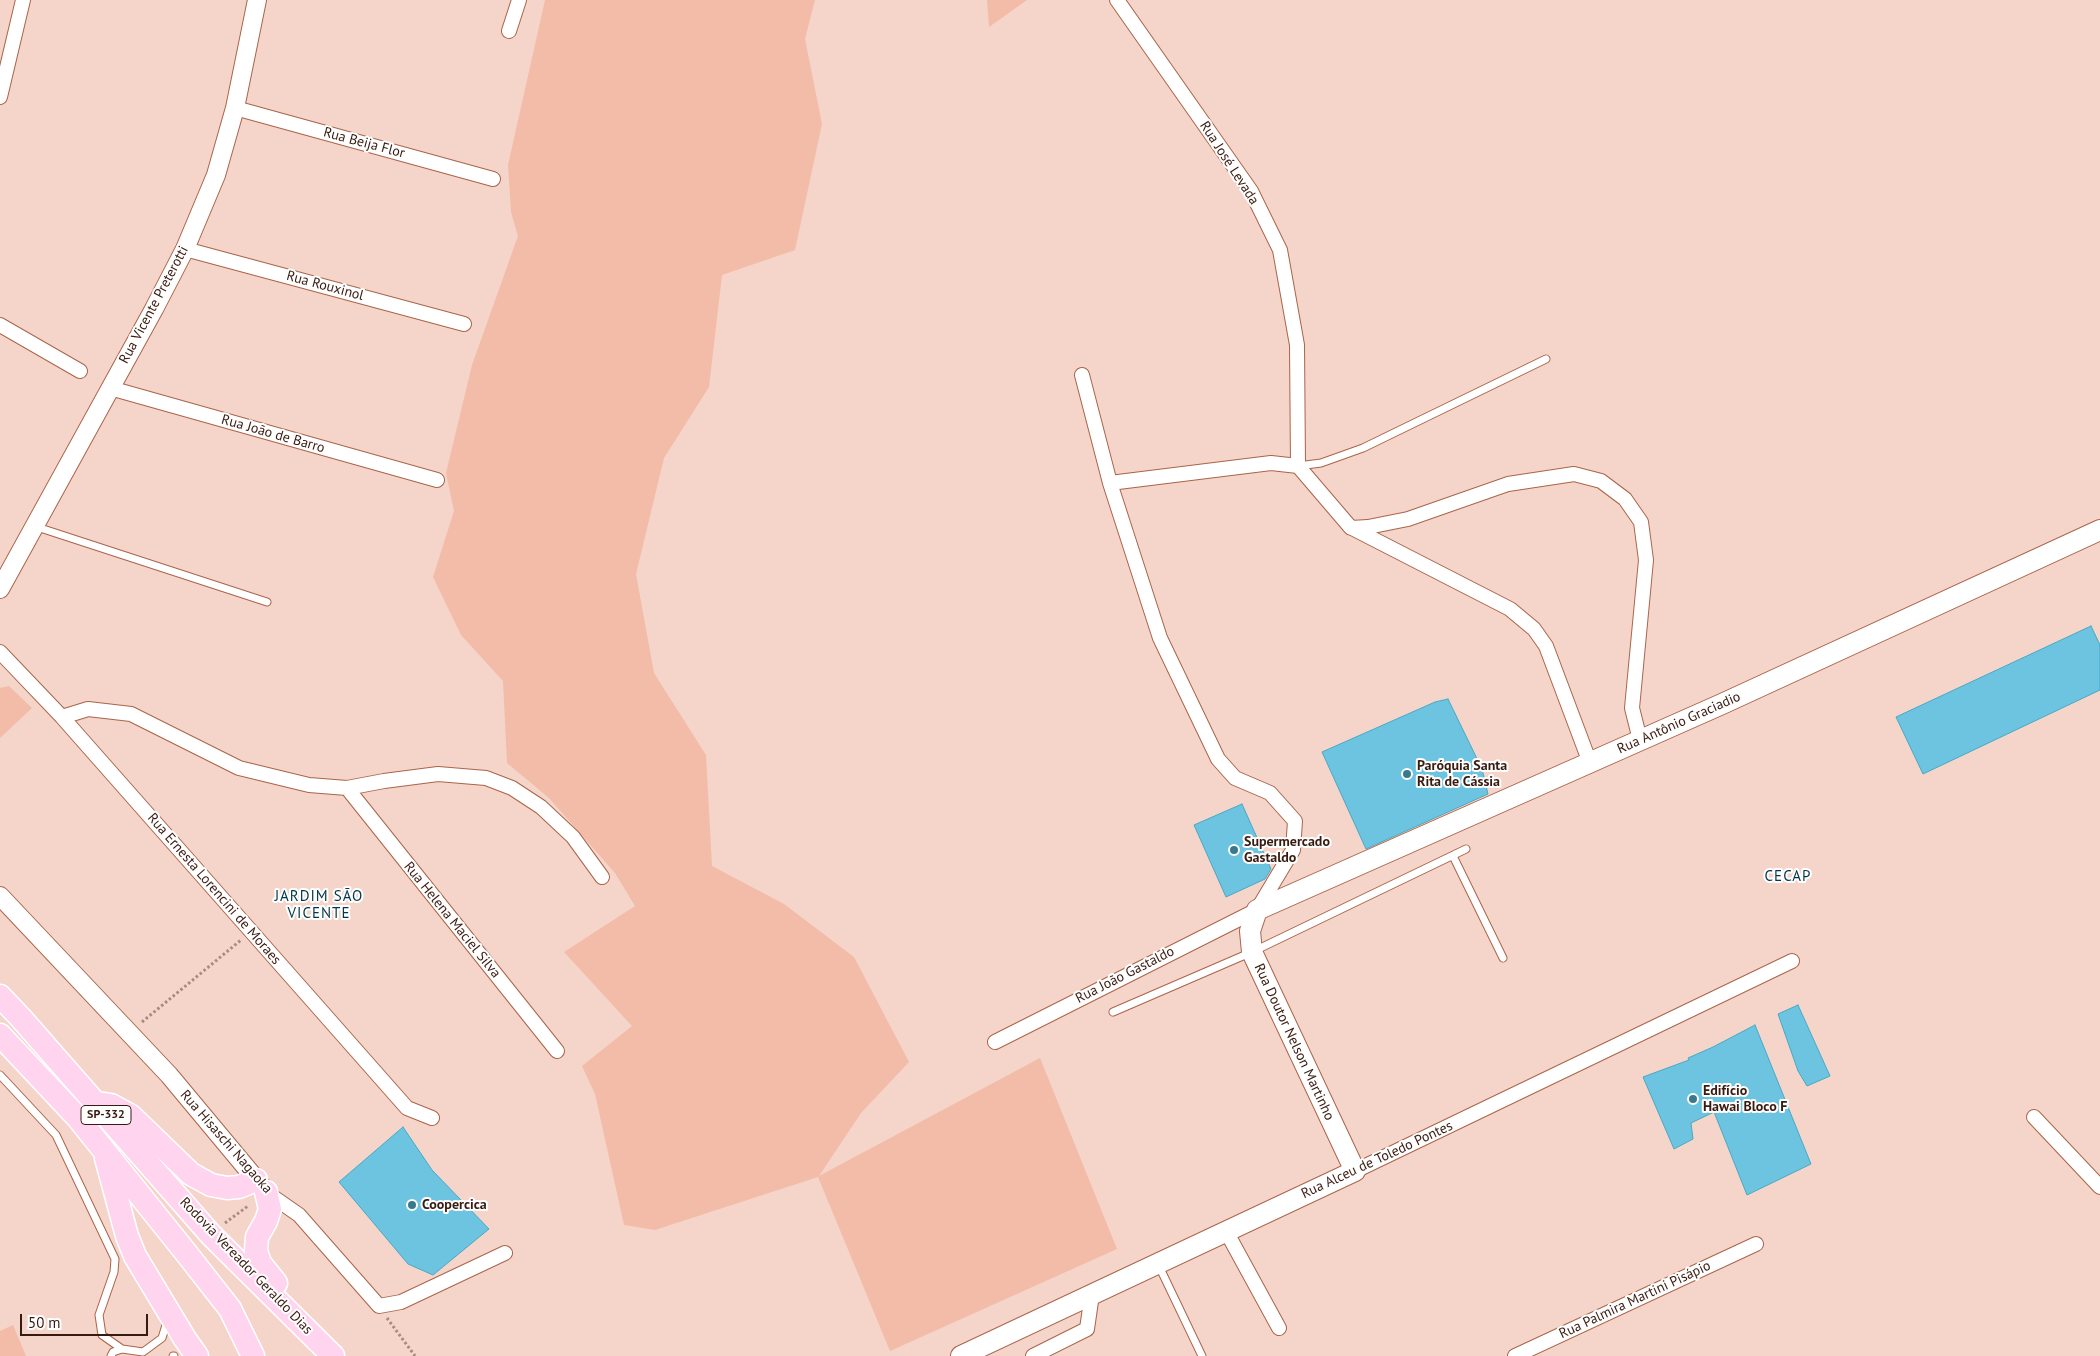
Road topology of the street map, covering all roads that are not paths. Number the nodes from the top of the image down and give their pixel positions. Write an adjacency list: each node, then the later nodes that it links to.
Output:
1 (23, 0): 6 (street)
2 (258, 0): 7 (street, Rua Vicente Preterotti)
3 (519, 0): 5 (street)
4 (1117, 0): 16 (street, Rua José Levada)
5 (509, 31)
6 (0, 97)
7 (235, 108): 8 (street, Rua Beija Flor); 9 (street, Rua Vicente Preterotti)
8 (493, 179)
9 (185, 248): 10 (street, Rua Rouxinol); 15 (street, Rua Vicente Preterotti)
10 (464, 324)
11 (0, 325): 13 (street)
12 (1546, 359): 16 (lane)
13 (80, 370)
14 (1082, 375): 18 (street)
15 (110, 388): 17 (street, Rua João de Barro); 19 (street, Rua Vicente Preterotti)
16 (1298, 466): 18 (street); 20 (street)
17 (437, 480)
18 (1110, 483): 33 (street)
19 (34, 526): 22 (street, Rua Vicente Preterotti); 23 (lane)
20 (1351, 528): 26 (street); 27 (street)
21 (2100, 530): 26 (main road, Rua Antônio Graciadio)
22 (0, 589)
23 (268, 602)
24 (0, 652): 25 (street, Rua Ernesta Lorencini de Moraes)
25 (62, 717): 28 (street); 45 (street, Rua Ernesta Lorencini de Moraes)
26 (1640, 740): 27 (main road, Rua Antônio Graciadio)
27 (1590, 763): 33 (main road, Rua Antônio Graciadio)
28 (348, 788): 31 (street); 41 (street, Rua Helena Maciel Silva)
29 (1466, 849): 30 (lane)
30 (1453, 856): 34 (lane); 35 (lane)
31 (602, 878)
32 (0, 896): 48 (street, Rua Hisaschi Nagaoka)
33 (1257, 910): 34 (main road, Rua Doutor Nelson Martinho); 40 (street, Rua João Gastaldo)
34 (1252, 952): 38 (lane); 47 (main road, Rua Doutor Nelson Martinho)
35 (1503, 958)
36 (1792, 962): 47 (street, Rua Alceu de Toledo Pontes)
37 (0, 996): 43 (main road, Rodovia Vereador Geraldo Dias / SP-332)
38 (1113, 1012)
39 (0, 1035): 46 (main road, SP-332)
40 (995, 1042)
41 (557, 1051)
42 (0, 1075): 58 (lane)
43 (94, 1102): 48 (main road); 56 (main road, Rodovia Vereador Geraldo Dias / SP-332)
44 (2034, 1117): 49 (street)
45 (432, 1118)
46 (103, 1147): 55 (main road); 61 (main road, SP-332)
47 (1355, 1171): 50 (main road, Rua Alceu de Toledo Pontes)
48 (261, 1186): 52 (street, Rua Hisaschi Nagaoka); 56 (main road)
49 (2100, 1187)
50 (1226, 1231): 53 (main road, Rua Alceu de Toledo Pontes); 57 (street)
51 (1756, 1244): 67 (street, Rua Palmira Martini Pisápio)
52 (505, 1253)
53 (1158, 1264): 54 (main road, Rua Alceu de Toledo Pontes); 66 (lane)
54 (1092, 1294): 64 (main road, Rua Alceu de Toledo Pontes); 65 (street)
55 (162, 1301): 58 (lane); 60 (main road)
56 (293, 1314): 63 (main road, Rodovia Vereador Geraldo Dias / SP-332)
57 (1279, 1328)
58 (122, 1349): 59 (lane)
59 (111, 1356)
60 (197, 1356)
61 (253, 1356)
62 (311, 1356): 63 (main road)
63 (332, 1356)
64 (961, 1356)
65 (1033, 1356)
66 (1202, 1356)
67 (1515, 1356)

